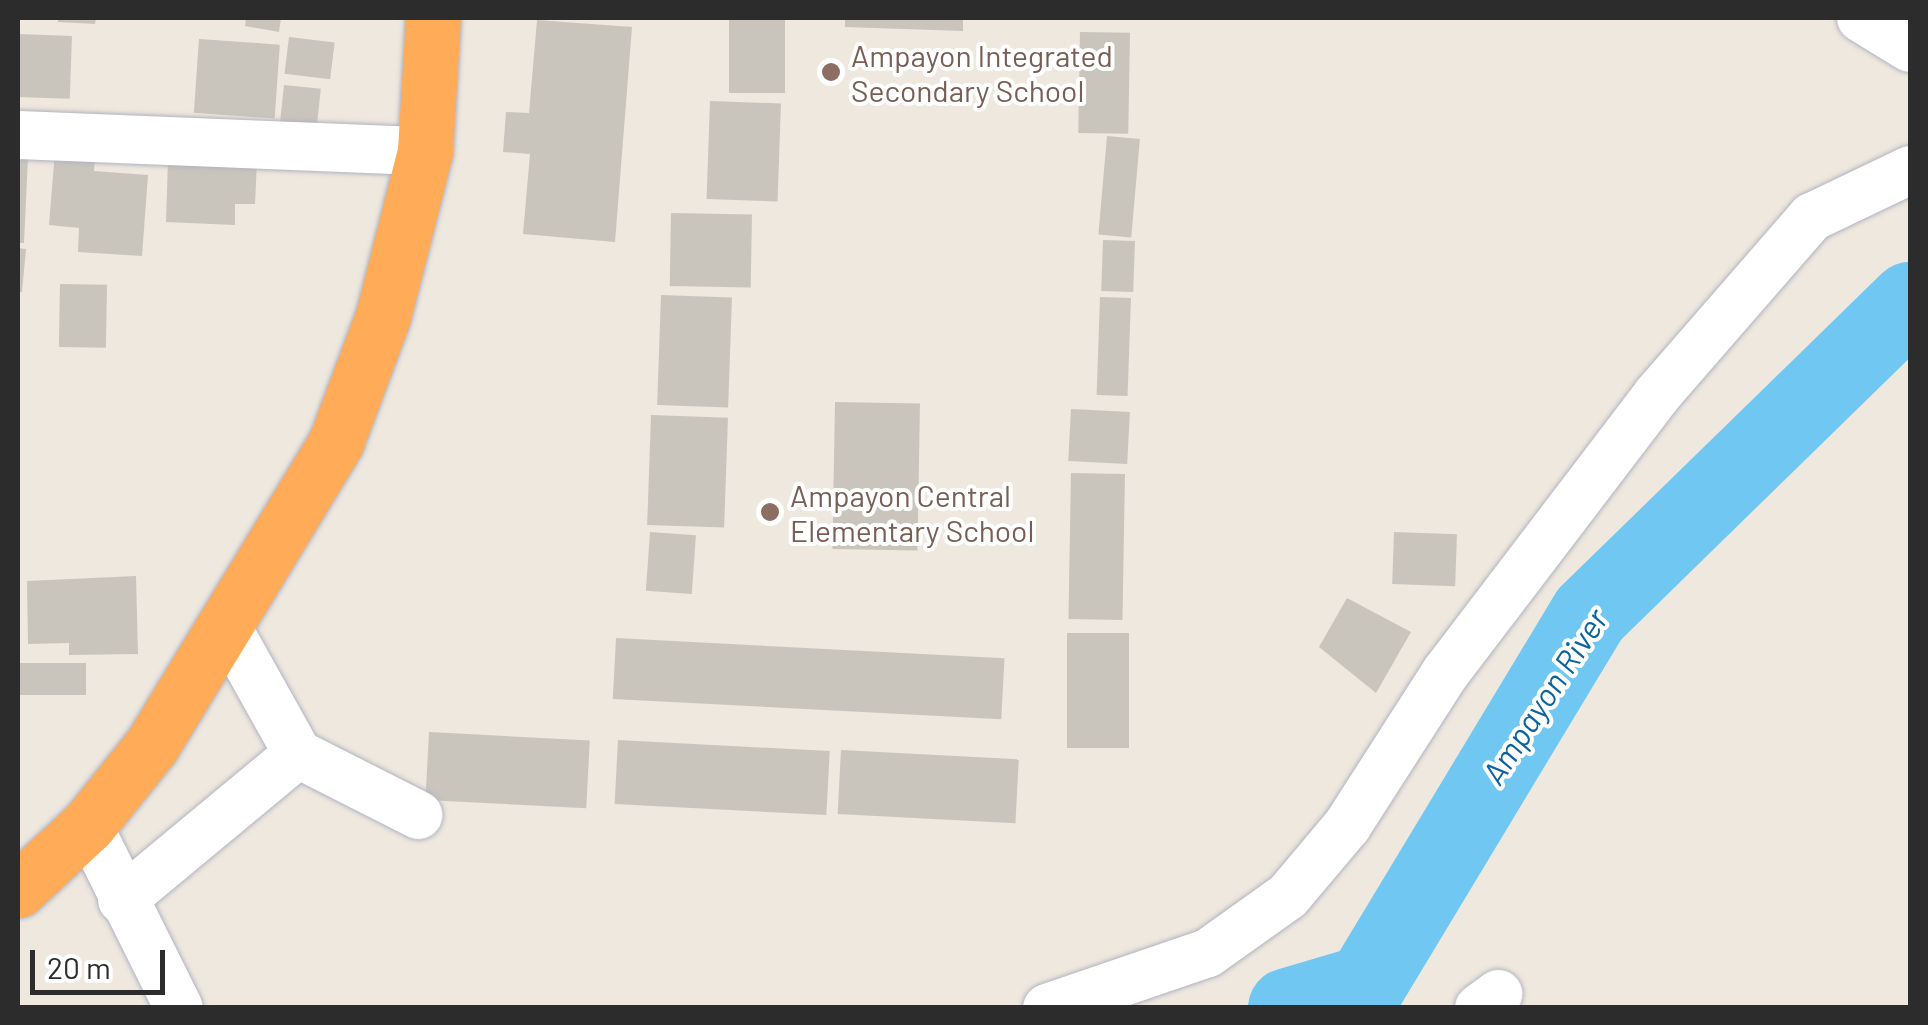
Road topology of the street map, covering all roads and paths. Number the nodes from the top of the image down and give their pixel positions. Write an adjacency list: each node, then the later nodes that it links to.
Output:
1 (434, 18): 5 (highway)
2 (1861, 18): 3 (street)
3 (1910, 48)
4 (18, 135): 5 (street)
5 (425, 152): 7 (highway)
6 (1910, 170): 14 (street)
7 (228, 630): 8 (street); 10 (highway)
8 (298, 754): 9 (street); 12 (street)
9 (418, 815)
10 (88, 825): 11 (highway); 12 (street)
11 (18, 890)
12 (122, 900): 13 (street)
13 (179, 1008)
14 (1046, 1008)

